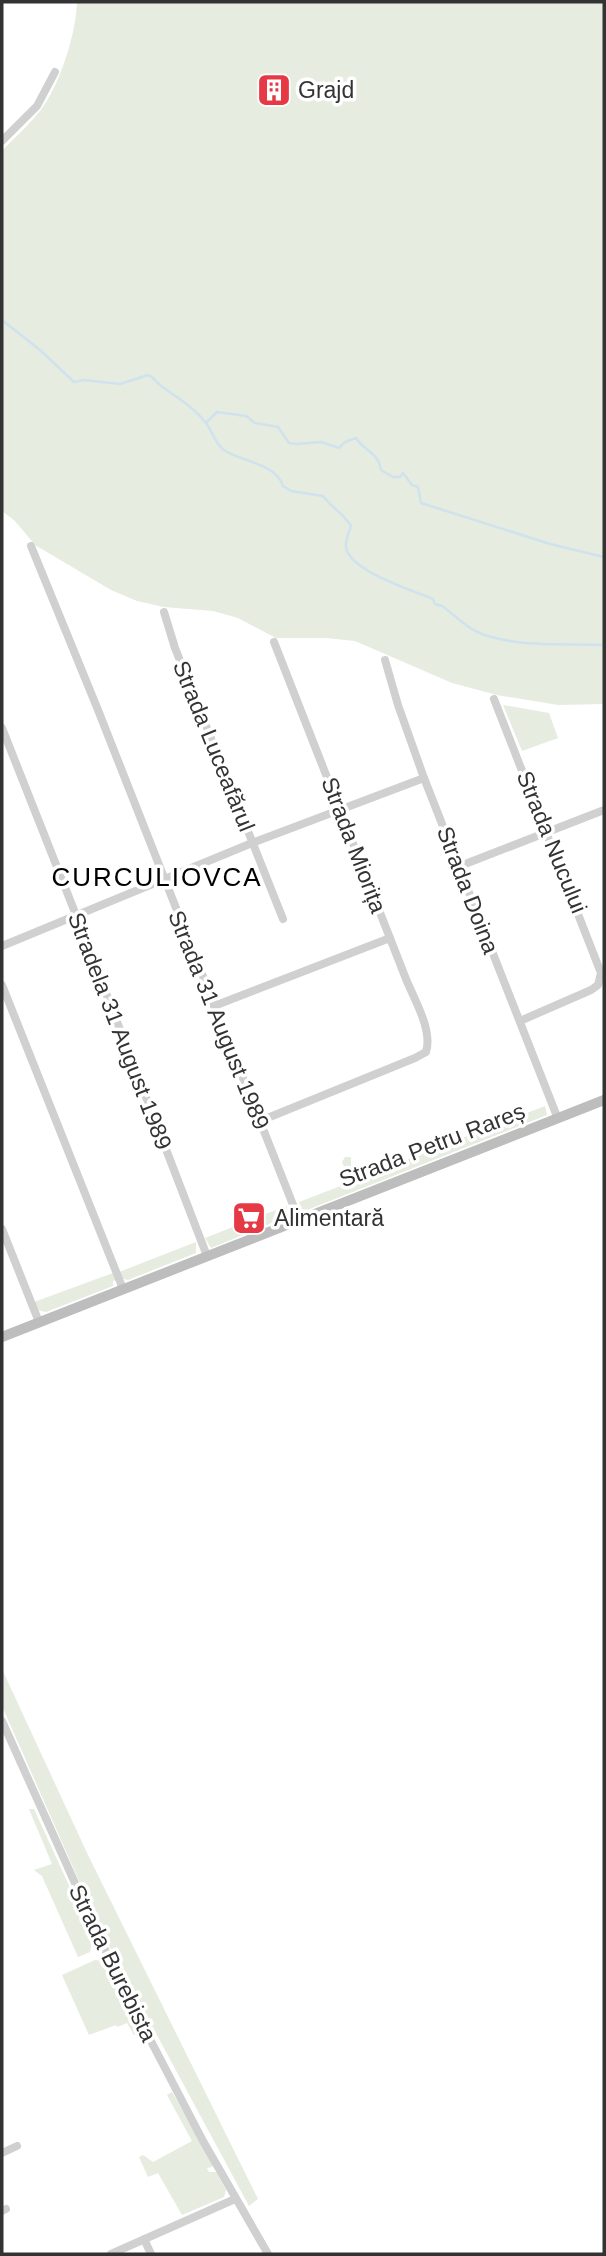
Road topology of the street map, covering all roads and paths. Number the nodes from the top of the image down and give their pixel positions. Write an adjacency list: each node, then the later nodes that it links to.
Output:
1 (55, 72): 2 (street)
2 (2, 141)
3 (30, 546): 15 (street, Strada 31 August 1989)
4 (164, 612): 13 (street, Strada Luceafărul)
5 (274, 642): 10 (street, Strada Miorița)
6 (385, 660): 9 (street, Strada Doina)
7 (494, 699): 12 (street, Strada Nucului)
8 (2, 727): 16 (street, Stradela 31 August 1989)
9 (424, 778): 10 (street); 14 (street, Strada Doina)
10 (340, 809): 13 (street); 18 (street, Strada Miorița)
11 (604, 810): 12 (street)
12 (548, 832): 14 (street); 22 (street, Strada Nucului)
13 (252, 843): 15 (street); 17 (street, Strada Luceafărul)
14 (460, 866): 22 (street, Strada Doina)
15 (164, 880): 16 (street); 21 (street, Strada 31 August 1989)
16 (76, 915): 19 (street); 28 (street, Stradela 31 August 1989)
17 (283, 919)
18 (390, 938): 21 (street); 25 (street, Strada Miorița)
19 (2, 946)
20 (2, 985): 29 (street)
21 (214, 1006): 25 (street, Strada 31 August 1989)
22 (520, 1021): 24 (street, Strada Doina)
23 (604, 1100): 24 (main road, Strada Petru Rareș)
24 (558, 1118): 26 (main road, Strada Petru Rareș)
25 (260, 1121): 26 (street, Strada 31 August 1989)
26 (299, 1220): 28 (main road, Strada Petru Rareș)
27 (2, 1229): 30 (street)
28 (206, 1256): 29 (main road, Strada Petru Rareș)
29 (123, 1289): 30 (main road, Strada Petru Rareș)
30 (38, 1322): 31 (main road, Strada Petru Rareș)
31 (2, 1336)
32 (2, 1721): 35 (street, Strada Burebista)
33 (17, 2146): 34 (street)
34 (2, 2153)
35 (235, 2199): 36 (street); 39 (street, Strada Burebista)
36 (144, 2239): 37 (street); 38 (street)
37 (111, 2254)
38 (151, 2254)
39 (268, 2254)

